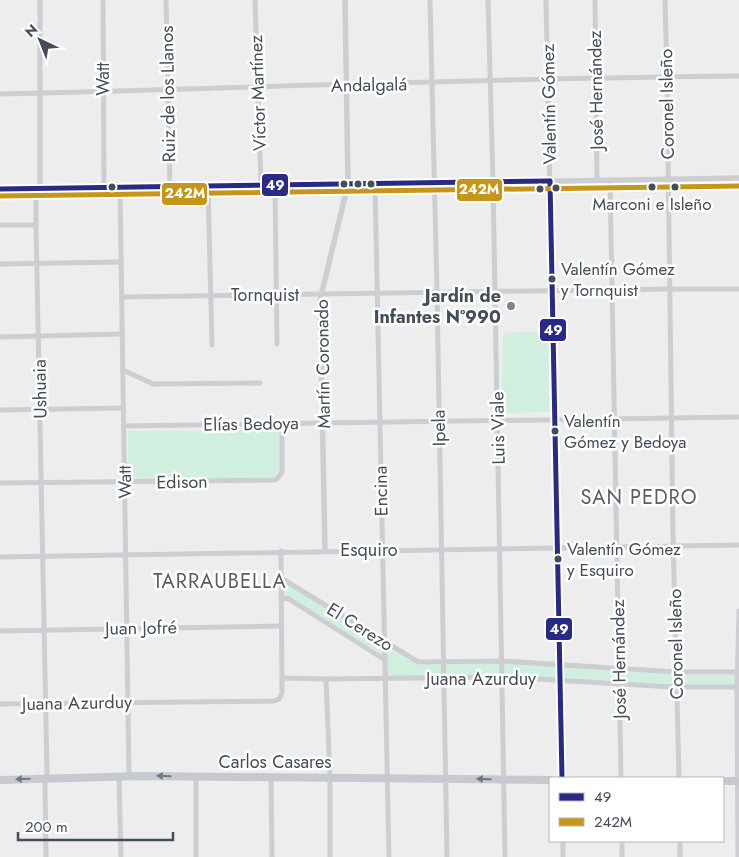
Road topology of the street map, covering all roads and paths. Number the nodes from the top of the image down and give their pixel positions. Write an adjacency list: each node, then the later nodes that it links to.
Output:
1 (40, 0): 21 (street, Ushuaia)
2 (103, 0): 20 (street, Watt)
3 (166, 0): 19 (street, Ruiz de los Llanos)
4 (255, 0): 18 (street, Víctor Martínez)
5 (345, 0): 17 (street, Martín Coronado)
6 (430, 0): 16 (street, Ipela)
7 (488, 0): 15 (street, Luis Viale)
8 (546, 0): 14 (street, Valentín Gómez)
9 (595, 0): 13 (street, José Hernández)
10 (665, 0): 12 (street, Coronel Isleño)
11 (739, 76): 12 (street, Andalgalá)
12 (667, 77): 13 (street, Andalgalá); 24 (street, Coronel Isleño)
13 (596, 78): 14 (street, Andalgalá); 25 (street, José Hernández)
14 (548, 79): 15 (street, Andalgalá); 27 (street, Valentín Gómez)
15 (490, 81): 16 (street, Andalgalá); 28 (street, Luis Viale)
16 (431, 83): 17 (street, Andalgalá); 29 (street, Ipela)
17 (347, 85): 18 (street, Andalgalá); 30 (street, Martín Coronado)
18 (257, 87): 19 (street, Andalgalá); 32 (street, Víctor Martínez)
19 (167, 90): 20 (street, Andalgalá); 36 (street, Ruiz de los Llanos)
20 (103, 92): 21 (street, Andalgalá); 34 (street, Watt)
21 (40, 93): 22 (street, Andalgalá); 39 (street, Ushuaia)
22 (0, 94)
23 (739, 178): 24 (street)
24 (668, 179): 26 (street); 45 (street, Coronel Isleño)
25 (597, 180): 26 (street); 27 (street)
26 (610, 180): 47 (street, José Hernández)
27 (550, 181): 28 (street); 48 (street, Valentín Gómez)
28 (493, 182): 29 (street); 50 (street, Luis Viale)
29 (434, 183): 31 (street); 49 (street, Ipela)
30 (348, 184): 31 (street); 33 (street); 53 (street, Martín Coronado)
31 (375, 184): 51 (street, Encina)
32 (261, 186): 33 (street); 37 (street)
33 (275, 186): 54 (street)
34 (104, 188): 35 (street); 39 (street)
35 (120, 188): 36 (street); 42 (street, Watt)
36 (170, 188): 37 (street)
37 (208, 188): 52 (street)
38 (0, 189): 39 (street)
39 (38, 189): 40 (street, Ushuaia)
40 (36, 225): 41 (street); 44 (street, Ushuaia)
41 (0, 226)
42 (121, 262): 44 (street); 55 (street, Watt)
43 (0, 264): 44 (street)
44 (37, 264): 57 (street, Ushuaia)
45 (669, 288): 46 (street, Tornquist); 47 (street, Tornquist); 68 (street, Coronel Isleño)
46 (739, 289)
47 (611, 290): 48 (street, Tornquist); 67 (street, José Hernández)
48 (552, 291): 50 (street, Tornquist); 69 (street, Valentín Gómez)
49 (437, 292): 50 (street, Tornquist); 51 (street, Tornquist); 71 (street, Ipela)
50 (495, 292): 70 (street, Luis Viale)
51 (377, 294): 53 (street, Tornquist); 73 (street, Encina)
52 (210, 295): 54 (street, Tornquist); 55 (street, Tornquist); 59 (street)
53 (321, 295): 54 (street, Tornquist); 72 (street, Martín Coronado)
54 (276, 296): 60 (street)
55 (122, 297): 56 (street, Watt)
56 (122, 334): 57 (street); 61 (street, Watt)
57 (39, 336): 58 (street); 64 (street, Ushuaia)
58 (0, 337)
59 (212, 344)
60 (277, 344)
61 (123, 370): 62 (street); 63 (street, Watt)
62 (260, 383)
63 (123, 408): 64 (street); 75 (street, Watt)
64 (41, 409): 65 (street); 76 (street, Ushuaia)
65 (0, 410)
66 (739, 417): 68 (street, Elías Bedoya)
67 (614, 418): 68 (street, Elías Bedoya); 69 (street, Elías Bedoya); 80 (street, José Hernández)
68 (672, 418): 81 (street, Coronel Isleño)
69 (554, 419): 70 (street, Elías Bedoya); 83 (street, Valentín Gómez)
70 (497, 420): 71 (street, Elías Bedoya); 82 (street, Luis Viale)
71 (438, 422): 73 (street, Elías Bedoya); 85 (street, Ipela)
72 (323, 423): 73 (street, Elías Bedoya); 74 (street, Elías Bedoya); 84 (street, Martín Coronado)
73 (379, 423): 87 (street, Encina)
74 (282, 424): 75 (street, Elías Bedoya); 77 (street, Edison)
75 (124, 426): 77 (street, Watt)
76 (42, 482): 77 (street, Edison); 78 (street, Edison); 90 (street, Ushuaia)
77 (125, 482): 88 (street, Watt)
78 (0, 483)
79 (739, 545): 81 (street, Esquiro)
80 (616, 547): 81 (street, Esquiro); 83 (street, Esquiro); 103 (street, José Hernández)
81 (674, 547): 104 (street, Coronel Isleño)
82 (500, 548): 83 (street, Esquiro); 85 (street, Esquiro); 100 (street, Luis Viale)
83 (557, 548): 102 (street, Valentín Gómez)
84 (325, 550): 86 (street, Esquiro); 87 (street, Esquiro)
85 (442, 550): 87 (street, Esquiro); 101 (street, Ipela)
86 (281, 551): 88 (street, Esquiro); 91 (street)
87 (382, 551): 98 (street, Encina)
88 (126, 555): 90 (street, Esquiro); 95 (street, Watt)
89 (0, 557): 90 (street, Esquiro)
90 (44, 557): 96 (street, Ushuaia)
91 (281, 578): 92 (street); 98 (street, El Cerezo)
92 (282, 598): 94 (street); 99 (street)
93 (739, 610): 105 (street)
94 (281, 626): 95 (street, Juan Jofré); 107 (street)
95 (128, 628): 96 (street, Juan Jofré); 116 (street, Watt)
96 (44, 630): 97 (street, Juan Jofré); 115 (street, Ushuaia)
97 (0, 631)
98 (384, 642): 99 (street, Encina); 101 (street, El Cerezo)
99 (385, 660): 110 (street, Encina)
100 (502, 661): 101 (street, Juana Azurduy); 102 (street, Juana Azurduy); 106 (street, Luis Viale)
101 (444, 662): 108 (street, Ipela)
102 (560, 665): 103 (street, Juana Azurduy); 111 (street, Valentín Gómez)
103 (619, 669): 104 (street, Juana Azurduy); 112 (street, José Hernández)
104 (676, 672): 105 (street, Juana Azurduy); 113 (street, Coronel Isleño)
105 (739, 672): 114 (street)
106 (502, 676): 108 (street, Juana Azurduy); 111 (street, Juana Azurduy); 129 (street, Luis Viale)
107 (282, 678): 109 (street, Juana Azurduy); 116 (street, Juana Azurduy)
108 (444, 678): 110 (street, Juana Azurduy); 127 (street, Ipela)
109 (326, 679): 110 (street, Juana Azurduy); 126 (street)
110 (385, 679): 121 (street, Encina)
111 (560, 680): 112 (street, Juana Azurduy); 122 (street, Valentín Gómez)
112 (619, 683): 113 (street, Juana Azurduy); 123 (street, José Hernández)
113 (677, 687): 114 (street, Juana Azurduy); 124 (street, Coronel Isleño)
114 (738, 687): 133 (street)
115 (45, 703): 116 (street, Juana Azurduy); 117 (street, Juana Azurduy); 128 (street, Ushuaia)
116 (129, 703): 118 (street, Watt)
117 (0, 704)
118 (129, 776): 119 (main road, Carlos Casares); 120 (main road, Carlos Casares, one-way to 118)
119 (119, 777): 128 (main road, Carlos Casares); 138 (street)
120 (196, 777): 125 (main road, Carlos Casares); 139 (street)
121 (388, 777): 126 (main road, Carlos Casares); 127 (main road, Carlos Casares); 142 (street, Encina)
122 (562, 777)
123 (621, 777)
124 (679, 777)
125 (271, 778): 126 (main road, Carlos Casares); 140 (street)
126 (330, 778): 141 (street)
127 (446, 778): 129 (main road, Carlos Casares, one-way to 127); 143 (street, Ipela)
128 (46, 779): 130 (main road, Carlos Casares, one-way to 130); 137 (street, Ushuaia)
129 (504, 779): 131 (main road, Carlos Casares); 144 (street, Luis Viale)
130 (0, 780)
131 (549, 780)
132 (724, 781): 133 (main road)
133 (738, 781): 148 (street)
134 (562, 842): 145 (street)
135 (622, 842): 146 (street)
136 (680, 842): 147 (street)
137 (46, 857)
138 (121, 857)
139 (196, 857)
140 (272, 857)
141 (330, 857)
142 (389, 857)
143 (447, 857)
144 (506, 857)
145 (563, 857)
146 (622, 857)
147 (680, 857)
148 (738, 857)

